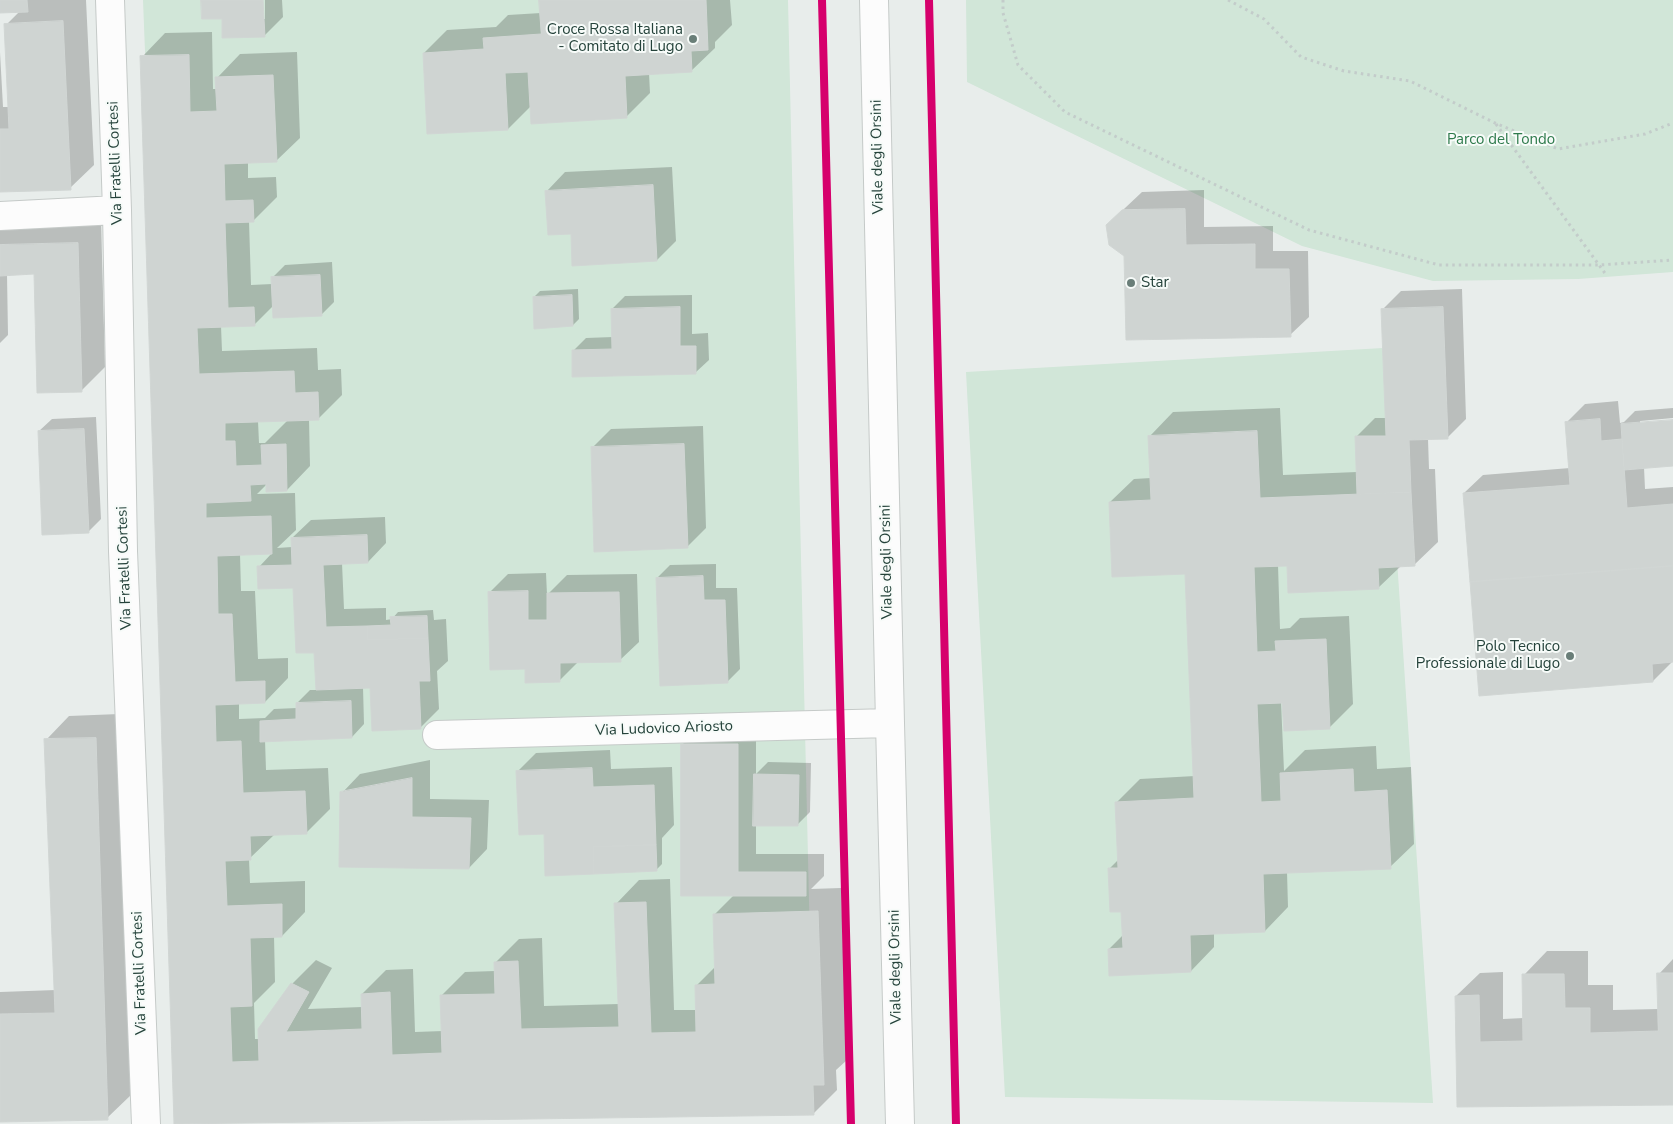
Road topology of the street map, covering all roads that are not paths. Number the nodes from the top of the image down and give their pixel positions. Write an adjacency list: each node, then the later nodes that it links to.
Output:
1 (874, 0): 5 (street, Viale degli Orsini)
2 (110, 6): 3 (street, Via Fratelli Cortesi)
3 (117, 210): 4 (street); 7 (street, Via Fratelli Cortesi)
4 (0, 216)
5 (890, 723): 6 (street, Via Ludovico Ariosto); 8 (street, Viale degli Orsini)
6 (438, 736)
7 (146, 1124)
8 (900, 1124)

